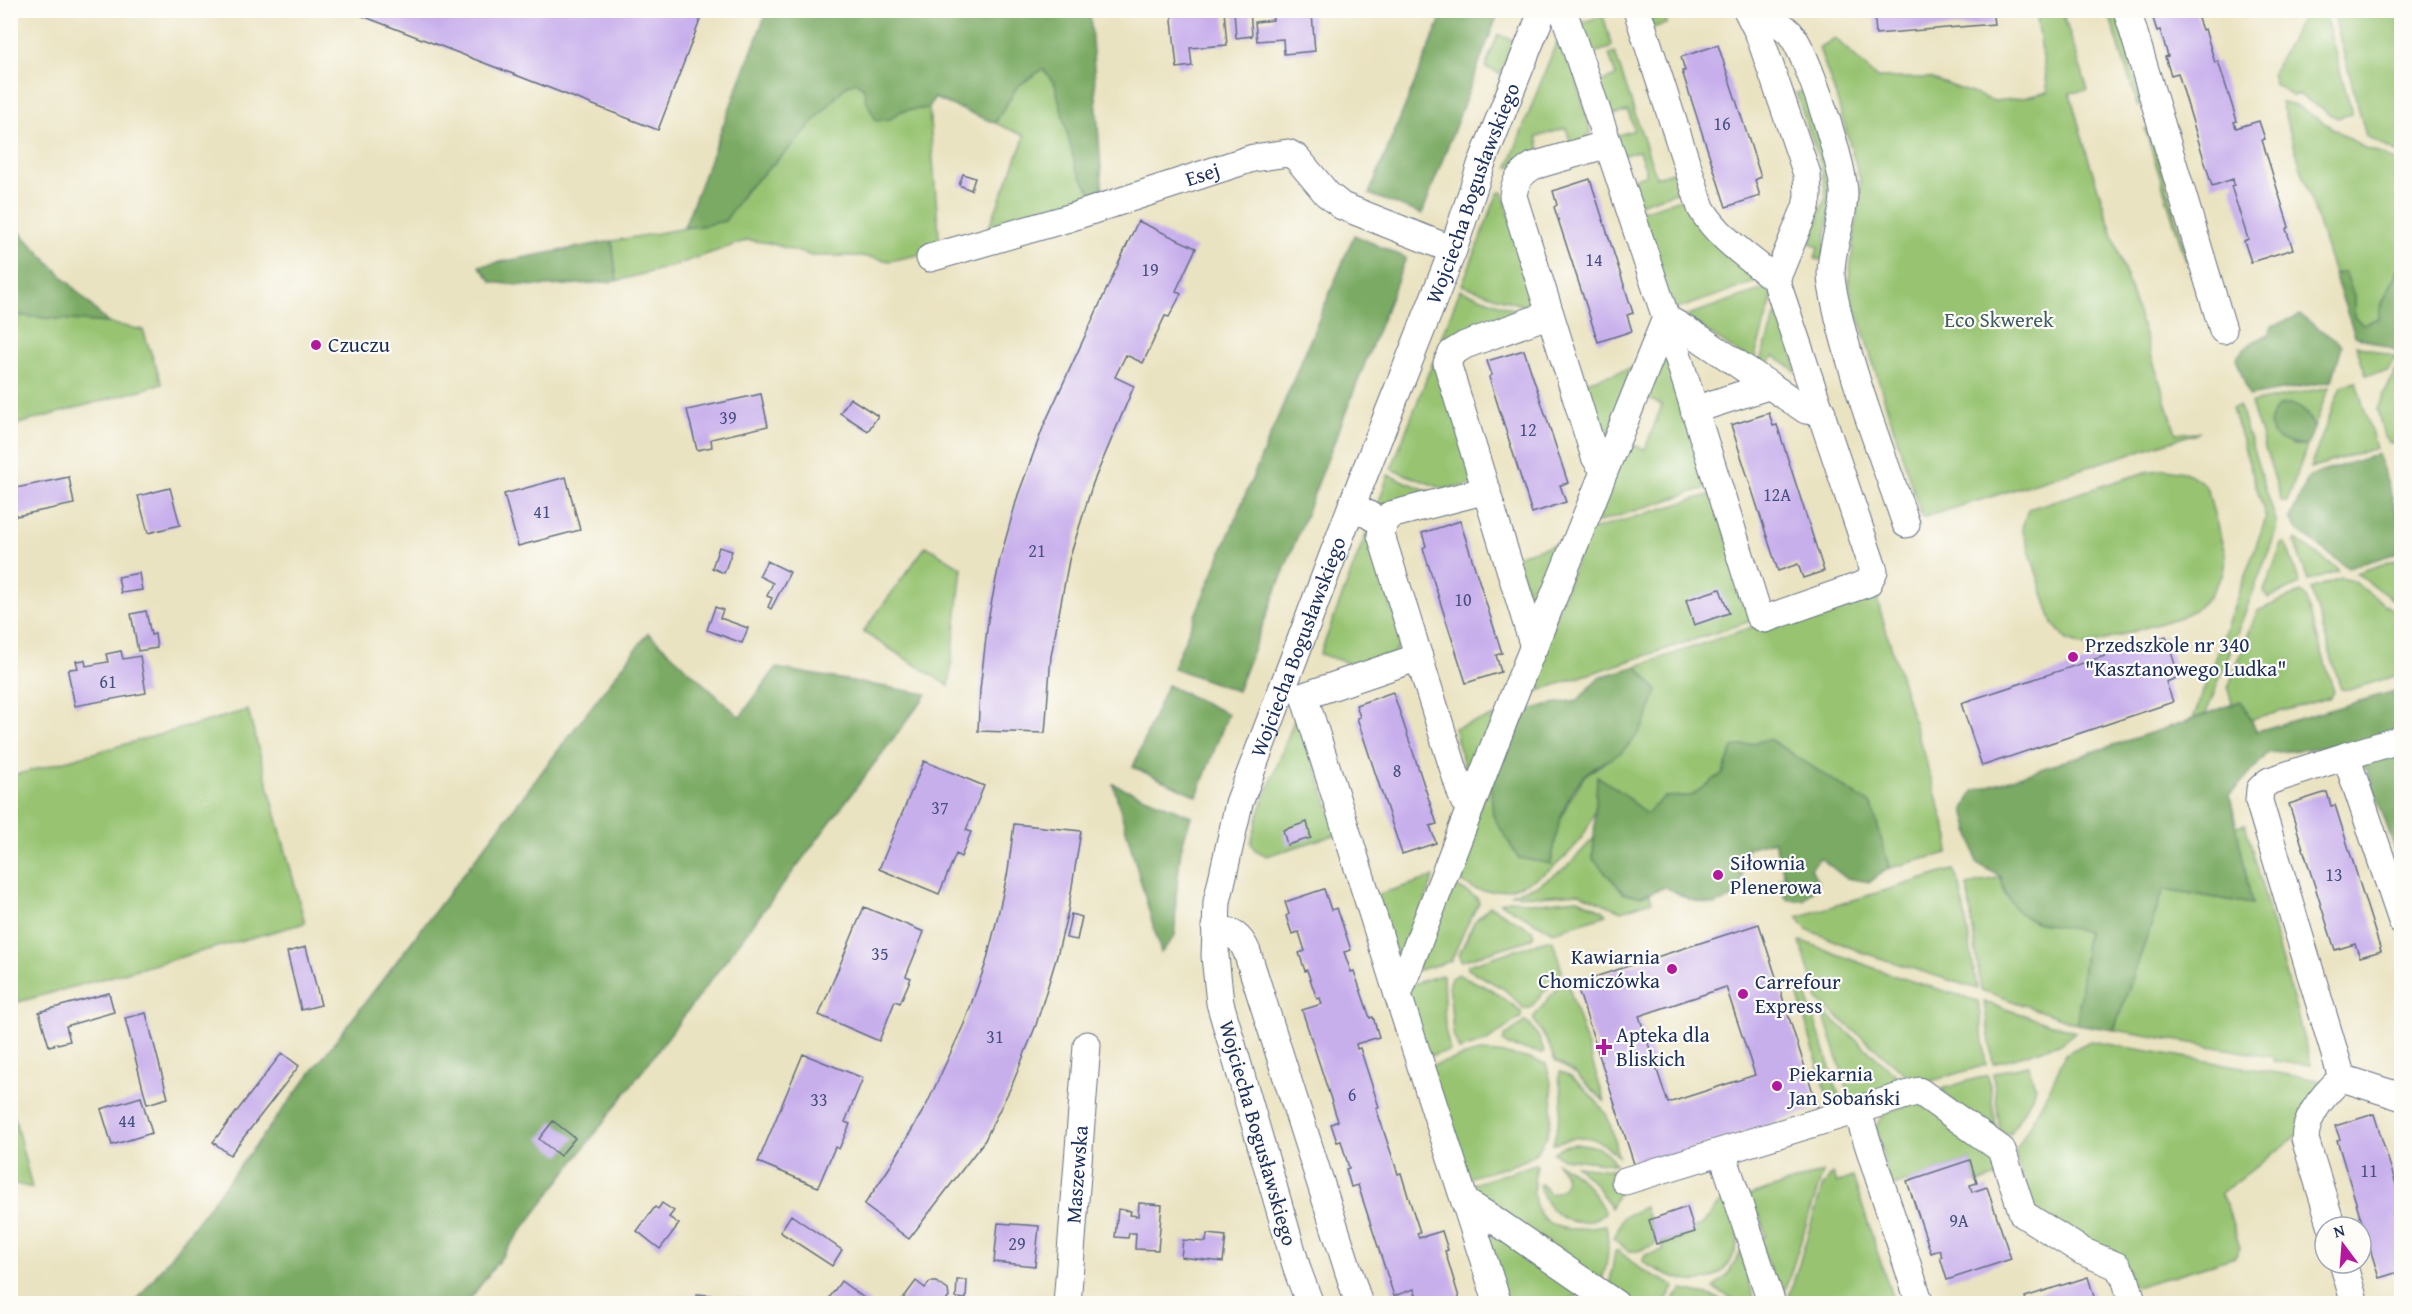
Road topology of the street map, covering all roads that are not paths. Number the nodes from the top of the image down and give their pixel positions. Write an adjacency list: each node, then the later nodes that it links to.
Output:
1 (1543, 10): 8 (street, Wojciecha Bogusławskiego)
2 (1563, 10): 7 (street)
3 (1637, 10): 12 (street)
4 (1748, 10): 12 (street)
5 (1756, 10): 25 (street)
6 (2127, 10): 15 (street)
7 (1608, 144): 9 (street); 14 (street)
8 (1481, 165): 9 (street); 10 (street, Wojciecha Bogusławskiego)
9 (1516, 182): 13 (street)
10 (1453, 250): 11 (street, Esej); 16 (street, Wojciecha Bogusławskiego)
11 (930, 258)
12 (1776, 280): 20 (street)
13 (1550, 314): 17 (street); 21 (street)
14 (1666, 318): 18 (street); 19 (street); 21 (street)
15 (2223, 330)
16 (1416, 342): 17 (street); 23 (street, Wojciecha Bogusławskiego)
17 (1449, 358): 22 (street)
18 (1768, 386): 19 (street); 20 (street)
19 (1694, 410): 20 (street)
20 (1822, 412)
21 (1606, 466): 26 (street)
22 (1487, 490): 24 (street); 26 (street)
23 (1352, 505): 24 (street); 28 (street, Wojciecha Bogusławskiego)
24 (1384, 524): 27 (street)
25 (1906, 524)
26 (1534, 647): 31 (street)
27 (1419, 657): 28 (street); 31 (street)
28 (1293, 692): 33 (street, Wojciecha Bogusławskiego); 34 (street)
29 (2402, 739): 30 (street)
30 (2346, 756): 32 (street); 36 (street)
31 (1472, 806): 34 (street)
32 (2402, 921)
33 (1215, 927): 45 (street, Wojciecha Bogusławskiego); 46 (street)
34 (1398, 995): 41 (street)
35 (1087, 1045): 44 (street, Maszewska)
36 (2342, 1078): 37 (street); 42 (street)
37 (2402, 1097)
38 (1857, 1110): 39 (street); 50 (street); 51 (street)
39 (1722, 1152): 40 (street); 49 (street)
40 (1625, 1182)
41 (1465, 1203): 47 (street); 48 (street)
42 (2328, 1215)
43 (2347, 1275): 52 (street)
44 (1068, 1304)
45 (1310, 1304)
46 (1359, 1304)
47 (1498, 1304)
48 (1616, 1304)
49 (1772, 1304)
50 (1920, 1304)
51 (2133, 1304)
52 (2355, 1304)

